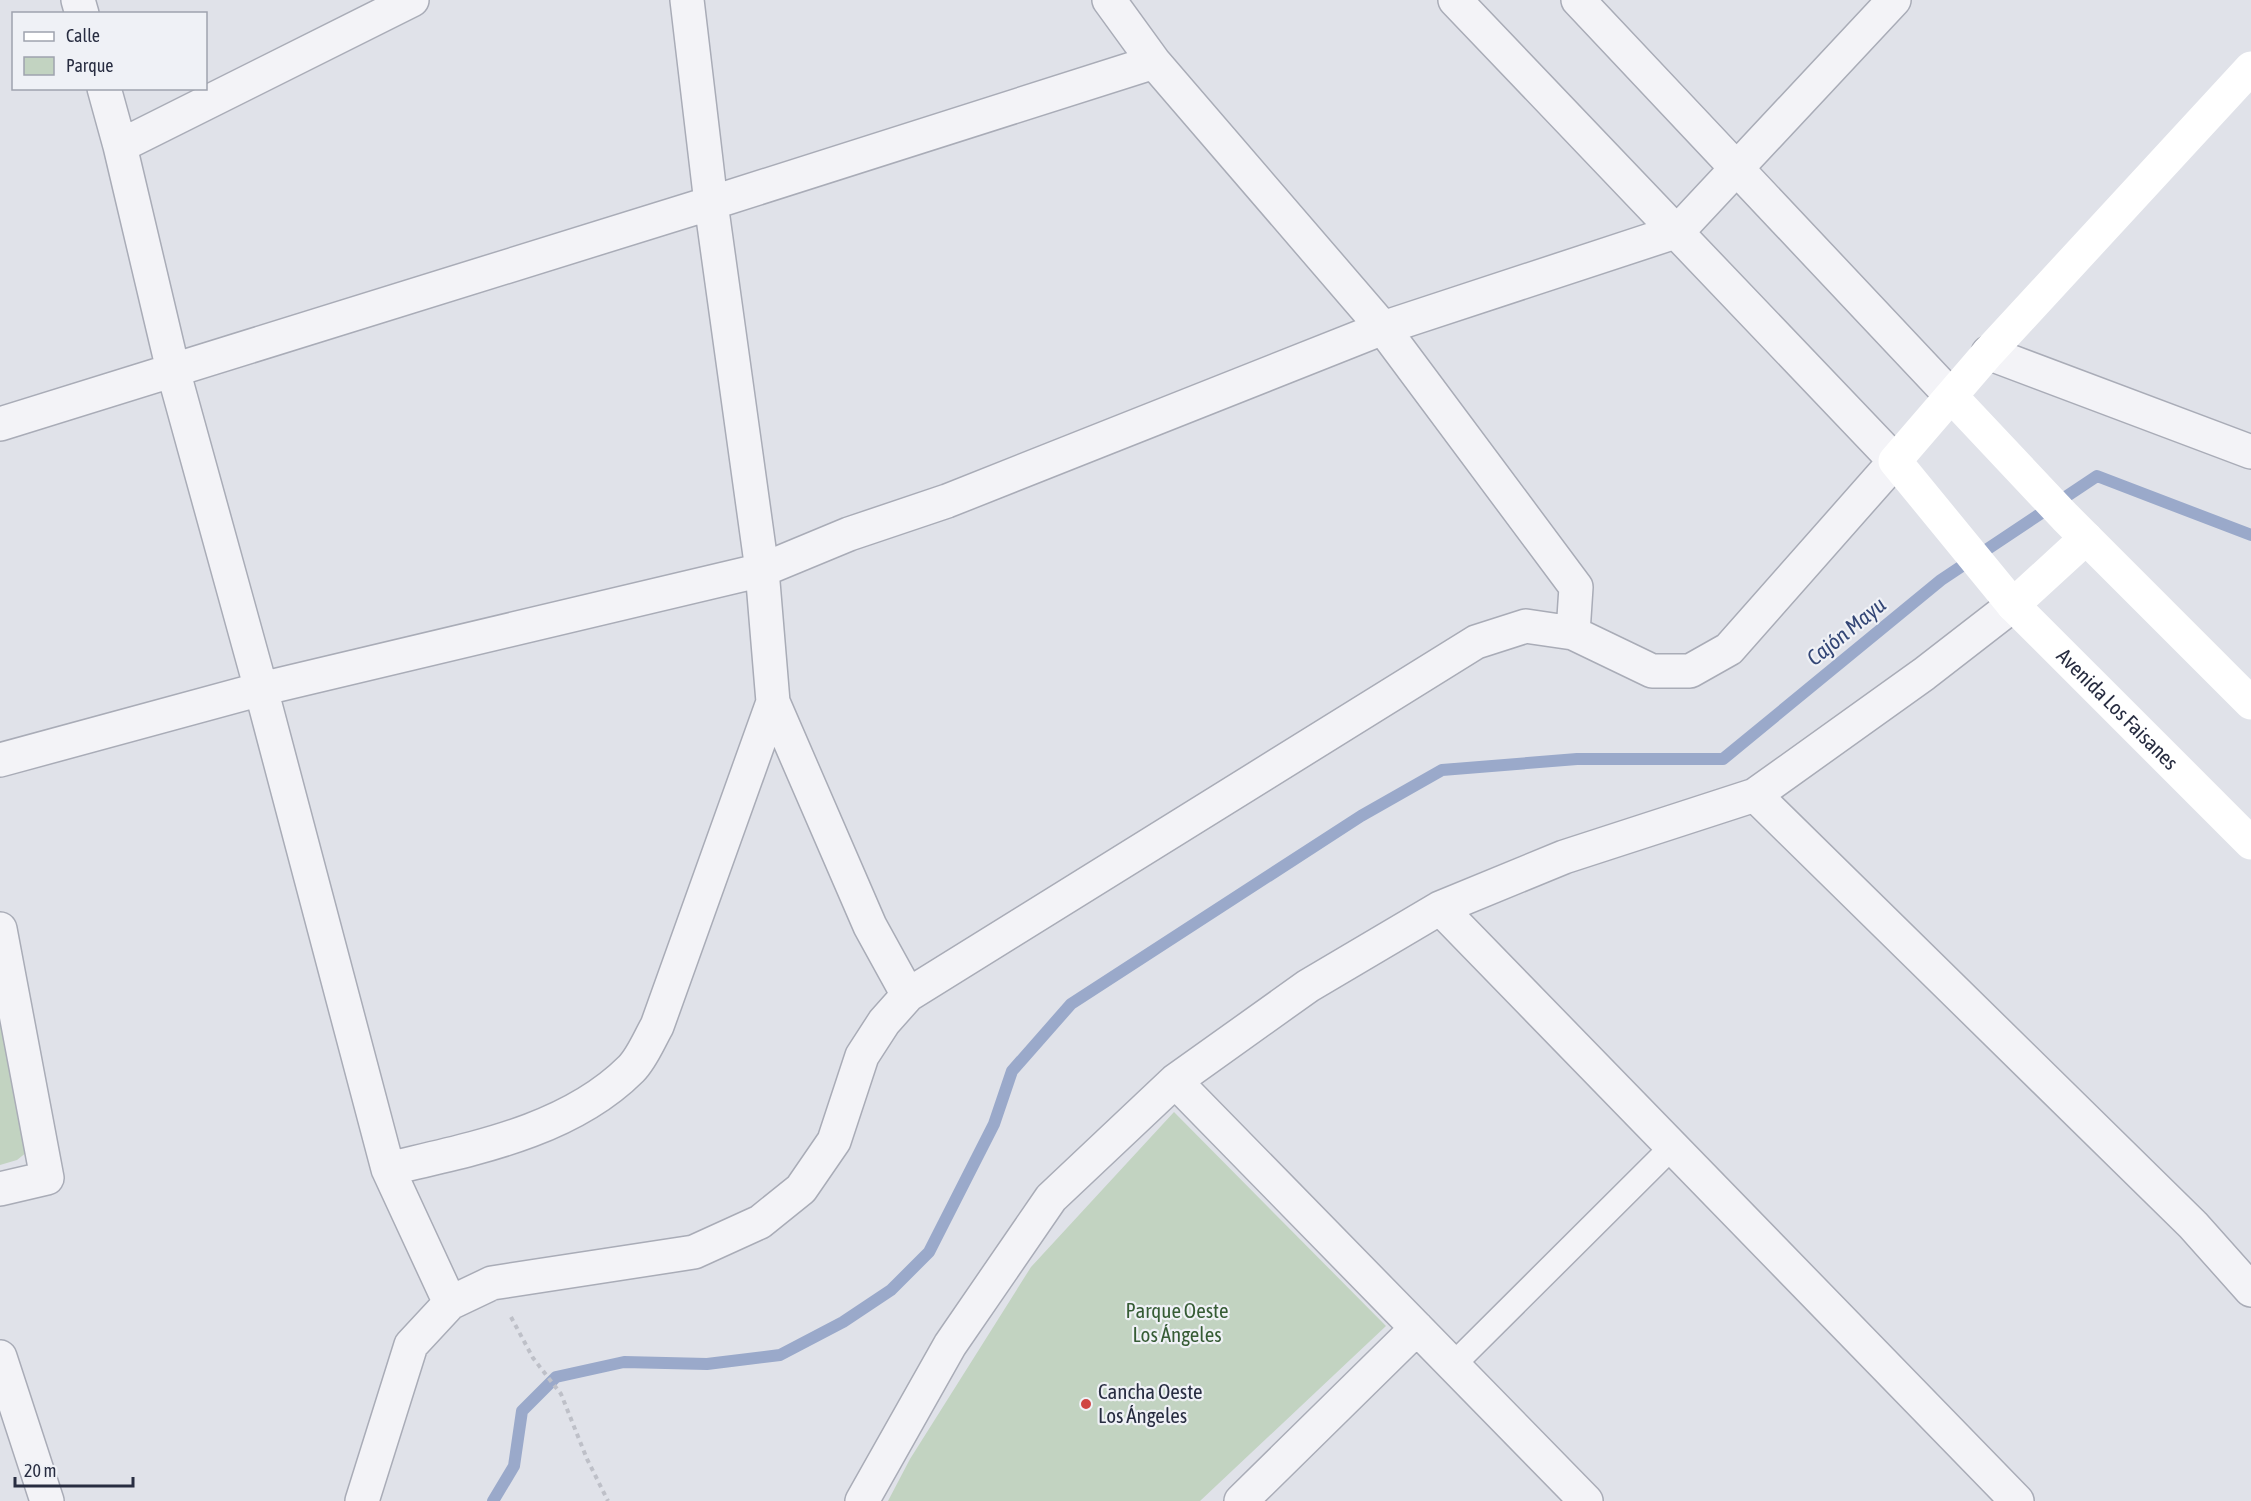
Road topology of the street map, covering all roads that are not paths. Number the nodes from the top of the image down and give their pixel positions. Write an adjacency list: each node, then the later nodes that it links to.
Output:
1 (412, 0): 10 (street)
2 (687, 0): 12 (street)
3 (1109, 0): 7 (street)
4 (1455, 0): 13 (street)
5 (1578, 0): 11 (street)
6 (1894, 0): 11 (street)
7 (1154, 62): 12 (street); 14 (street)
8 (2251, 68): 15 (street)
9 (105, 90): 10 (street)
10 (120, 146): 16 (street)
11 (1735, 169): 13 (street); 17 (street)
12 (711, 203): 16 (street); 22 (street)
13 (1678, 231): 14 (street); 20 (street)
14 (1383, 328): 22 (street); 24 (street)
15 (1988, 353): 17 (street); 19 (street)
16 (173, 370): 18 (street); 25 (street)
17 (1952, 397): 20 (street); 21 (street)
18 (0, 424)
19 (2251, 452)
20 (1895, 461): 23 (street, Avenida Los Faisanes); 24 (street)
21 (2075, 527): 23 (street); 27 (street)
22 (762, 570): 25 (street); 26 (street)
23 (2013, 605): 29 (street); 30 (street, Avenida Los Faisanes)
24 (1573, 633): 33 (street)
25 (261, 690): 28 (street); 36 (street)
26 (773, 702): 33 (street); 36 (street)
27 (2251, 703)
28 (0, 760)
29 (1755, 795): 31 (street); 38 (street)
30 (2251, 843)
31 (1440, 908): 34 (street); 35 (street)
32 (0, 929): 37 (street)
33 (908, 995): 39 (street)
34 (1175, 1081): 40 (street); 45 (street)
35 (1672, 1146): 42 (lane); 48 (street)
36 (388, 1169): 39 (street)
37 (0, 1189)
38 (2251, 1290)
39 (450, 1303): 44 (street)
40 (1417, 1328): 42 (street); 46 (street)
41 (0, 1357): 43 (street)
42 (1453, 1365): 47 (street)
43 (47, 1501)
44 (362, 1501)
45 (862, 1501)
46 (1241, 1501)
47 (1586, 1501)
48 (2017, 1501)

